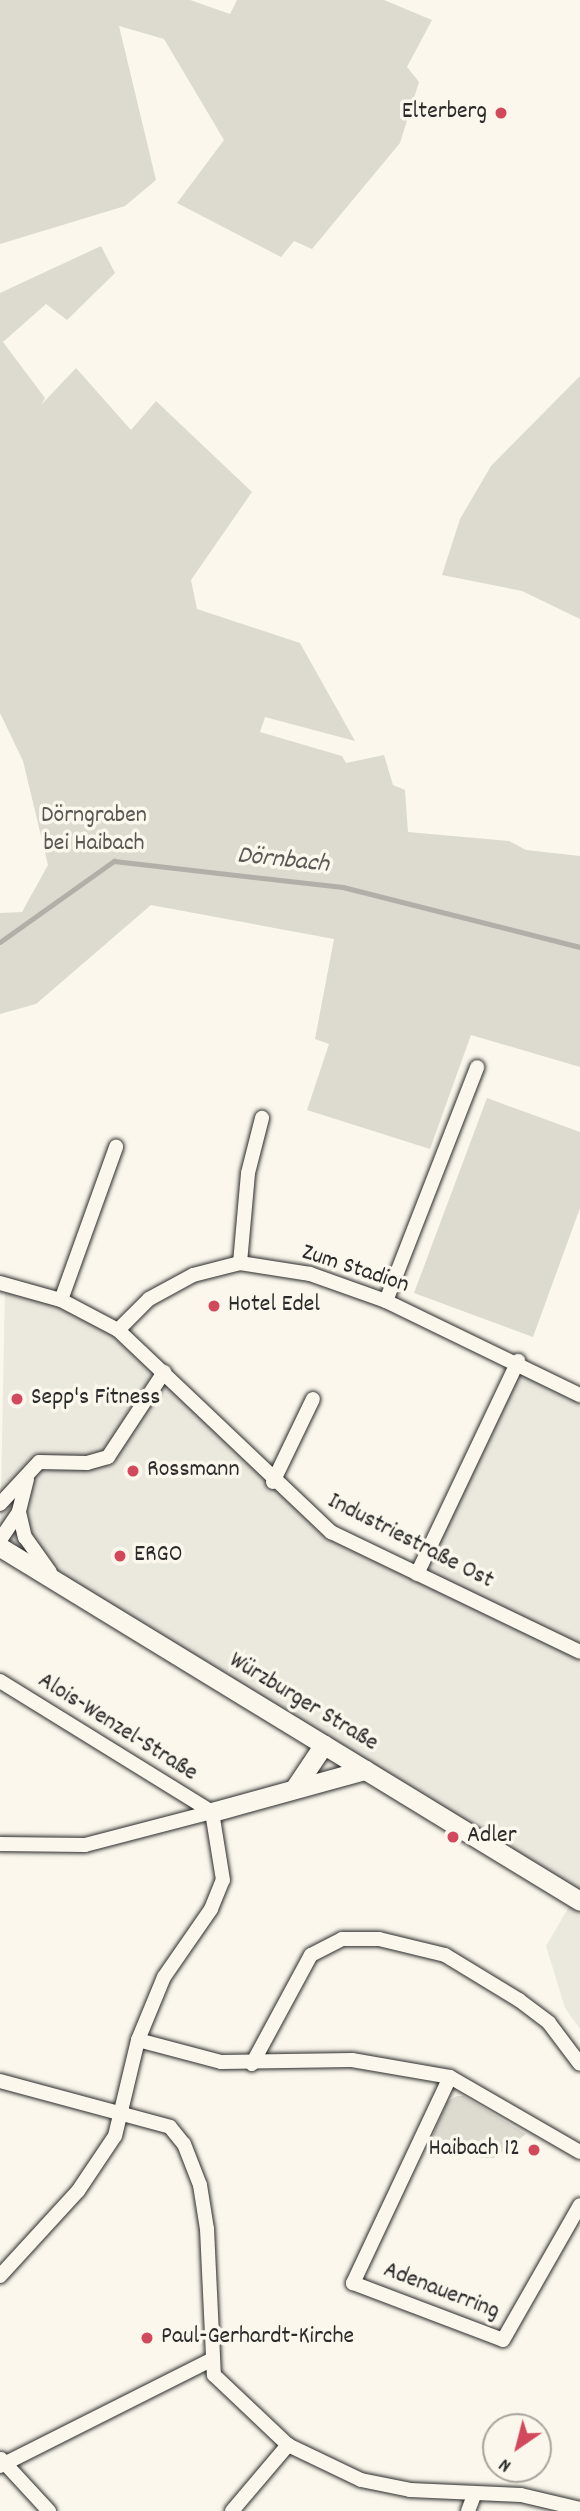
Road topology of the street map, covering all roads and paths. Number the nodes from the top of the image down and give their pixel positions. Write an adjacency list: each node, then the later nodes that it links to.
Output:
1 (478, 1067): 7 (street)
2 (262, 1118): 4 (street)
3 (116, 1147): 6 (street)
4 (240, 1263): 7 (street, Zum Stadion); 8 (street, Zum Stadion)
5 (1, 1287): 6 (street, Industriestraße Ost)
6 (61, 1300): 8 (street, Industriestraße Ost)
7 (386, 1301): 9 (street, Zum Stadion)
8 (118, 1330): 10 (street, Industriestraße Ost)
9 (518, 1361): 11 (street, Zum Stadion); 19 (street)
10 (164, 1372): 13 (street); 14 (street, Industriestraße Ost)
11 (580, 1395)
12 (313, 1399): 14 (street)
13 (27, 1478): 15 (street); 16 (street)
14 (273, 1482): 19 (street, Industriestraße Ost)
15 (0, 1504)
16 (19, 1511): 17 (street); 20 (street)
17 (0, 1540)
18 (0, 1547): 20 (main road, Würzburger Straße)
19 (417, 1574): 21 (street, Industriestraße Ost)
20 (60, 1583): 23 (main road, Würzburger Straße)
21 (580, 1652)
22 (0, 1681): 26 (street, Alois-Wenzel-Straße)
23 (324, 1744): 24 (main road, Würzburger Straße); 25 (main road)
24 (365, 1770): 25 (main road); 28 (main road, Würzburger Straße)
25 (296, 1786): 26 (main road)
26 (212, 1812): 27 (street); 29 (street)
27 (0, 1844)
28 (580, 1901)
29 (138, 2040): 30 (street); 34 (street)
30 (252, 2064): 31 (street); 32 (street)
31 (580, 2064)
32 (450, 2077): 35 (street); 36 (street, Adenauerring)
33 (0, 2081): 34 (street)
34 (118, 2112): 37 (street); 38 (street)
35 (580, 2152)
36 (580, 2205)
37 (0, 2276)
38 (211, 2360): 39 (street); 40 (street)
39 (288, 2445): 41 (street); 44 (street)
40 (2, 2463): 43 (street)
41 (475, 2493): 42 (street); 45 (street)
42 (580, 2509)
43 (49, 2511)
44 (232, 2511)
45 (468, 2511)

